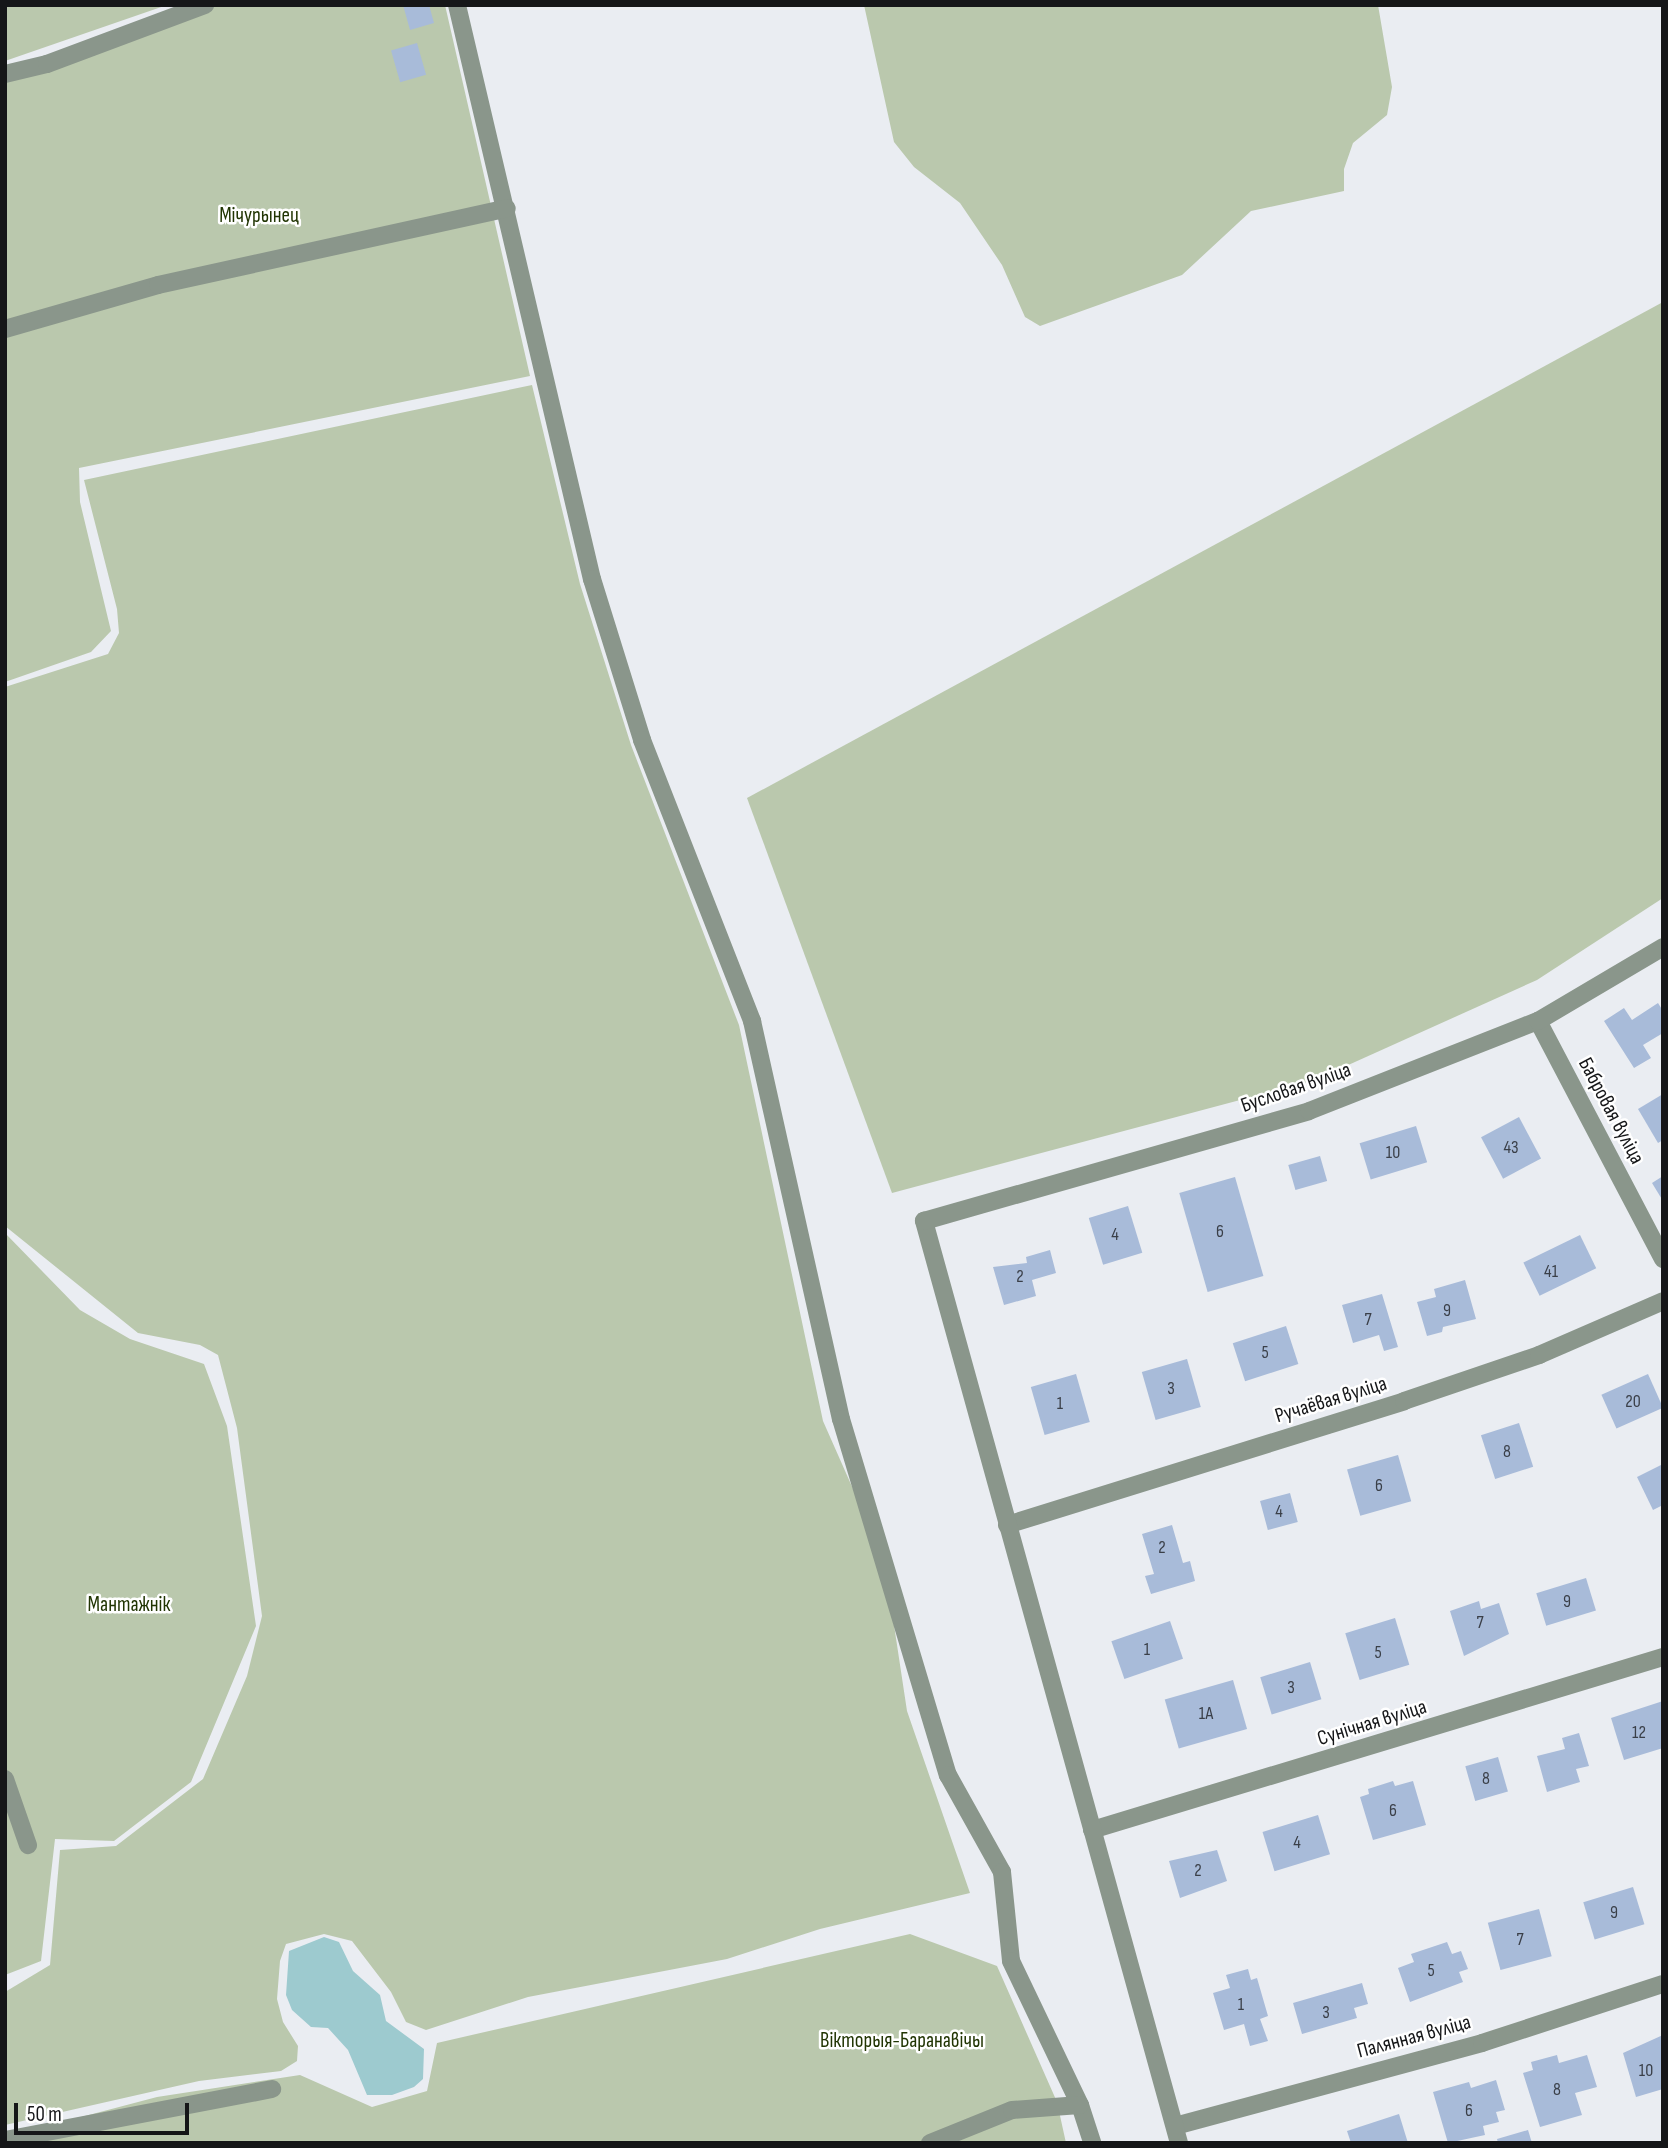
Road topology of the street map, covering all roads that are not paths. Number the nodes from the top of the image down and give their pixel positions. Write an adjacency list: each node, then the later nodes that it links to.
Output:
1 (205, 5): 3 (street)
2 (457, 5): 4 (street)
3 (5, 74)
4 (507, 208): 5 (street); 17 (street)
5 (5, 329)
6 (1663, 947): 7 (street, Бусловая вуліца)
7 (1538, 1021): 8 (street, Бабровая вуліца); 10 (street, Бусловая вуліца)
8 (1663, 1259)
9 (1663, 1301): 10 (street, Ручаёвая вуліца)
10 (1007, 1525): 13 (street)
11 (1663, 1657): 13 (street, Сунічная вуліца)
12 (5, 1779): 14 (street)
13 (1092, 1830): 18 (street)
14 (28, 1845)
15 (1663, 1984): 18 (street, Палянная вуліца)
16 (272, 2089): 19 (street)
17 (1080, 2105): 20 (street); 21 (street)
18 (1177, 2134)
19 (5, 2140)
20 (930, 2143)
21 (1092, 2143)

